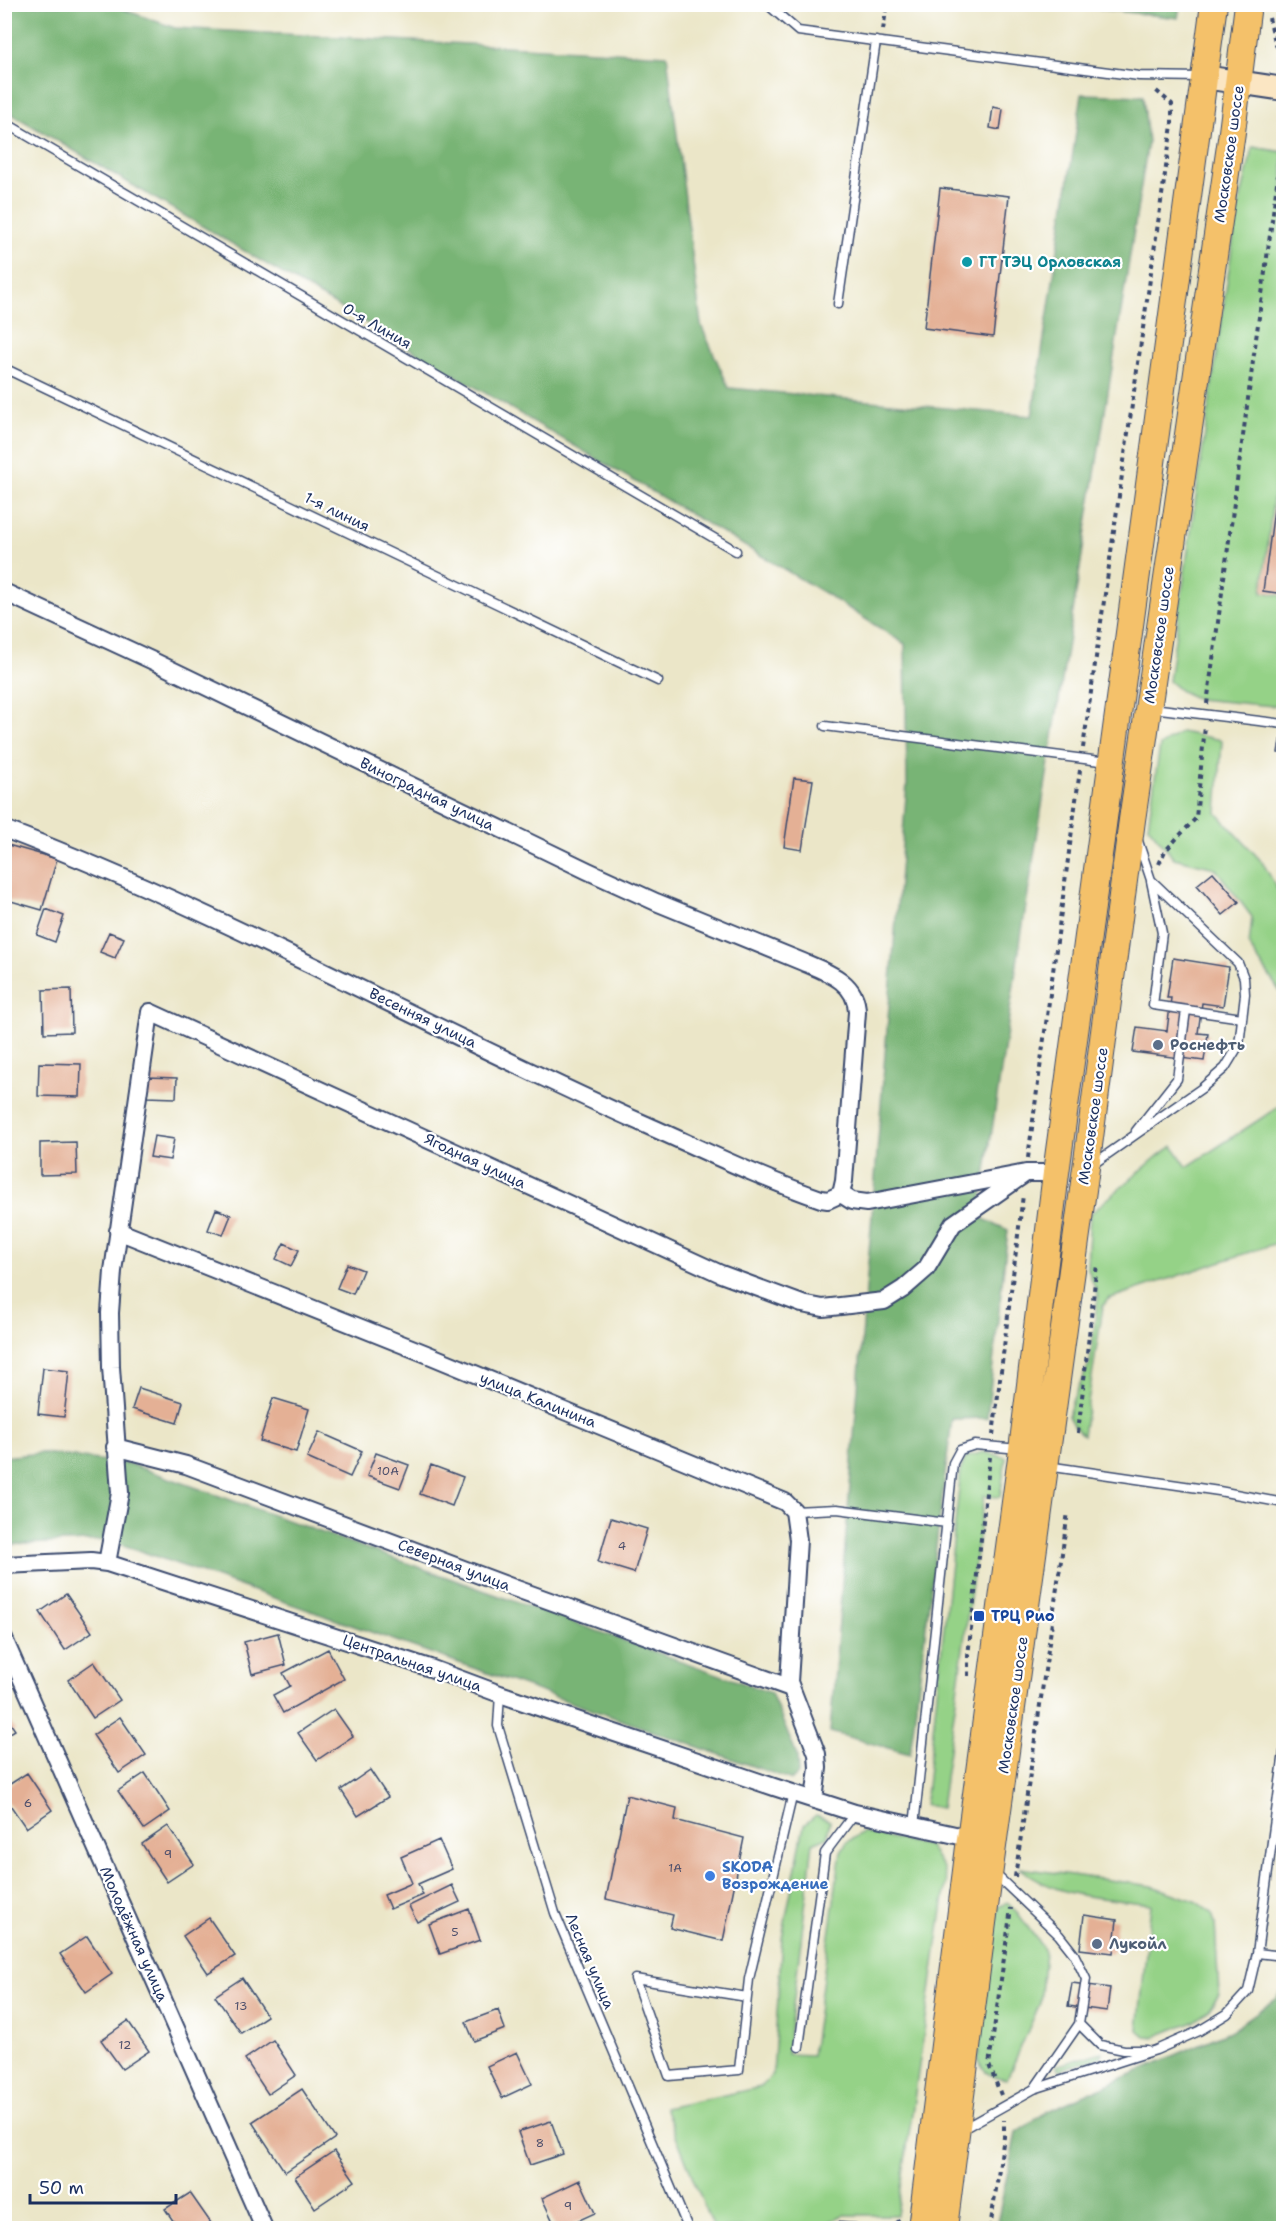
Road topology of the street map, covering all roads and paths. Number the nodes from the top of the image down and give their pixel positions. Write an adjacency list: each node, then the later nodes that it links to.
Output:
1 (767, 4): 5 (lane)
2 (887, 4): 5 (path)
3 (1214, 4): 8 (main road, Московское шоссе)
4 (1259, 8): 6 (path); 9 (main road, Московское шоссе)
5 (878, 42): 7 (lane); 13 (lane)
6 (1284, 56)
7 (1138, 76): 8 (lane); 22 (path)
8 (1204, 77): 9 (main road); 23 (main road, Московское шоссе)
9 (1239, 83): 10 (main road); 18 (main road, Московское шоссе)
10 (1284, 89)
11 (4, 122): 15 (lane, 0-я Линия)
12 (1283, 138): 19 (path)
13 (838, 304)
14 (4, 368): 17 (lane, 1-я линия)
15 (736, 551)
16 (4, 592): 33 (street, Виноградная улица)
17 (658, 681)
18 (1148, 708): 19 (lane); 24 (main road, Московское шоссе)
19 (1206, 716): 20 (lane); 26 (path)
20 (1284, 724)
21 (825, 726): 22 (lane)
22 (1081, 759): 23 (lane); 31 (path)
23 (1111, 762): 32 (main road, Московское шоссе)
24 (1132, 820): 26 (lane); 30 (main road, Московское шоссе)
25 (4, 829): 33 (street, Весенняя улица)
26 (1151, 880): 27 (lane); 28 (lane)
27 (1186, 1010): 28 (lane); 29 (lane)
28 (1242, 1018): 29 (lane)
29 (1130, 1138): 30 (lane)
30 (1086, 1168): 39 (main road, Московское шоссе)
31 (1026, 1173): 32 (street); 33 (street); 34 (street, Ягодная улица); 37 (path)
32 (1056, 1173): 39 (main road, Московское шоссе)
33 (841, 1194)
34 (118, 1231): 38 (street); 42 (street, улица Калинина)
35 (1098, 1256): 36 (path)
36 (1078, 1433)
37 (991, 1446): 39 (lane); 40 (path); 44 (lane)
38 (115, 1447): 45 (street); 48 (street, Северная улица)
39 (1035, 1453): 41 (lane); 55 (main road, Московское шоссе)
40 (985, 1501)
41 (1281, 1502)
42 (794, 1511): 44 (lane); 48 (street)
43 (1068, 1512): 57 (path)
44 (947, 1523): 54 (lane)
45 (107, 1563): 46 (street, Центральная улица); 49 (street, Центральная улица)
46 (4, 1565)
47 (4, 1639): 67 (street, Молодёжная улица)
48 (790, 1685): 52 (street)
49 (500, 1694): 51 (street, Центральная улица); 68 (lane, Лесная улица)
50 (1284, 1752): 58 (lane)
51 (793, 1793): 52 (street, Центральная улица); 60 (lane)
52 (814, 1800): 53 (street, Центральная улица)
53 (855, 1813): 54 (street, Центральная улица); 62 (lane)
54 (914, 1826): 55 (street, Центральная улица)
55 (982, 1840): 56 (main road, Московское шоссе); 71 (main road, Московское шоссе)
56 (990, 1868): 57 (lane); 66 (main road, Московское шоссе)
57 (1013, 1890): 61 (lane); 65 (path)
58 (1257, 1953): 59 (lane); 63 (lane)
59 (1284, 1956)
60 (747, 1997): 60 (lane)
61 (1078, 2024): 63 (lane); 64 (lane)
62 (799, 2047)
63 (1156, 2050): 64 (lane)
64 (1034, 2089): 65 (lane)
65 (1005, 2106): 66 (lane); 73 (path)
66 (958, 2132): 72 (main road, Московское шоссе)
67 (264, 2229)
68 (688, 2229)
69 (835, 2229): 70 (lane)
70 (855, 2229)
71 (921, 2229)
72 (944, 2229)
73 (990, 2229)

